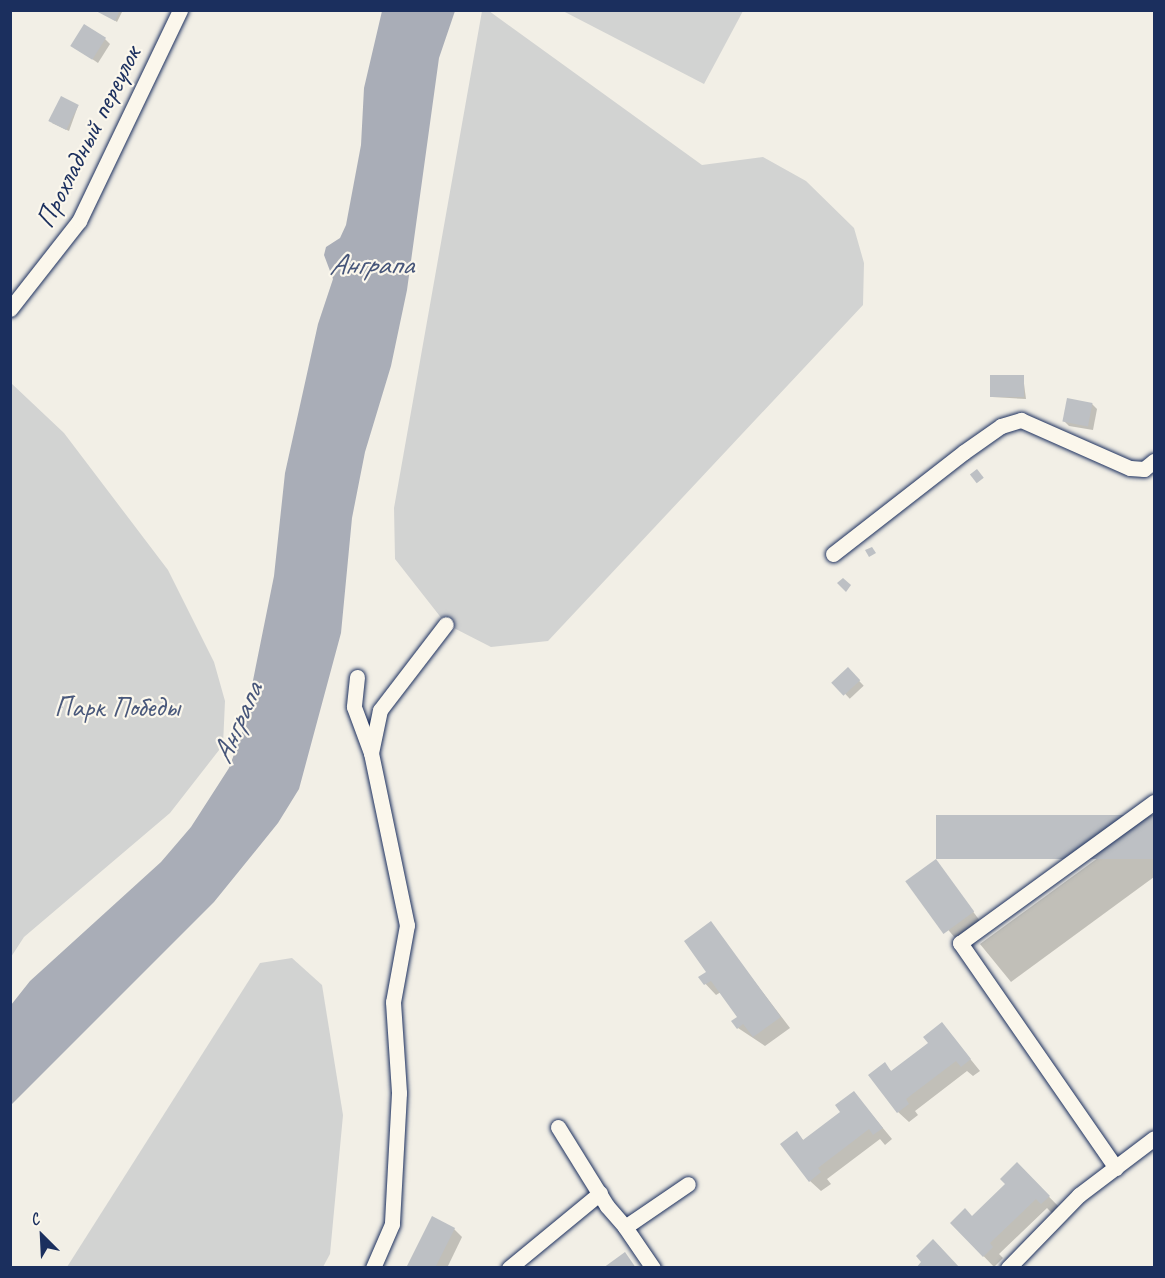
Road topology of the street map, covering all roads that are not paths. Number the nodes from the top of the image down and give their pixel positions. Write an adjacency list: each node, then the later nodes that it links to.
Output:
1 (180, 10): 2 (street, Прохладный переулок)
2 (10, 309)
3 (1155, 461): 4 (street)
4 (833, 555)
5 (446, 624): 7 (street)
6 (357, 677): 7 (street)
7 (371, 753): 15 (street)
8 (1155, 802): 11 (street)
9 (558, 1127): 13 (street)
10 (1155, 1138): 11 (street)
11 (1116, 1167): 18 (street)
12 (688, 1184): 14 (street)
13 (600, 1193): 14 (street); 16 (street)
14 (626, 1227): 17 (street)
15 (373, 1268)
16 (509, 1268)
17 (653, 1268)
18 (1008, 1268)

